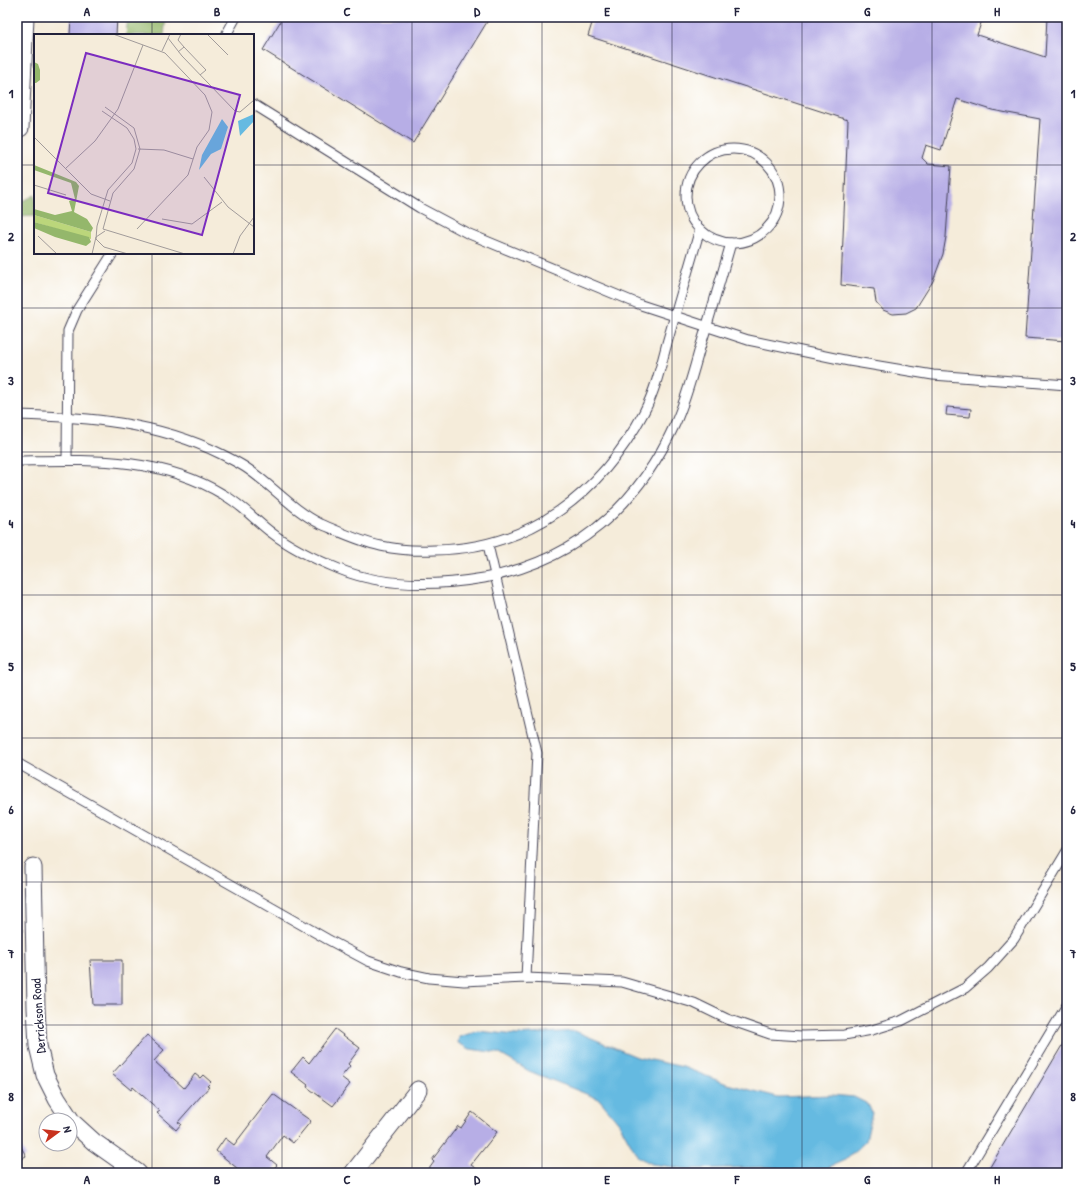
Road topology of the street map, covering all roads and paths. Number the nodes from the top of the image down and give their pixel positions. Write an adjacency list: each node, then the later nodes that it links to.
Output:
1 (25, 17): 5 (street)
2 (236, 17): 3 (lane)
3 (227, 34)
4 (254, 105): 9 (lane)
5 (20, 128)
6 (700, 229): 7 (lane); 7 (lane); 9 (lane)
7 (731, 243): 10 (lane)
8 (112, 254): 13 (lane)
9 (675, 316): 10 (lane); 16 (lane)
10 (707, 326): 11 (lane); 17 (lane)
11 (1067, 385)
12 (17, 416): 13 (lane)
13 (68, 416): 14 (lane); 16 (lane)
14 (67, 460): 15 (lane); 17 (lane)
15 (17, 461)
16 (488, 545): 17 (lane)
17 (495, 575): 21 (lane)
18 (17, 763): 21 (lane)
19 (1067, 851): 21 (lane)
20 (33, 867): 24 (street, Derrickson Road)
21 (526, 978)
22 (1067, 1005): 26 (lane)
23 (418, 1090): 25 (street)
24 (138, 1173)
25 (353, 1173)
26 (966, 1173)

